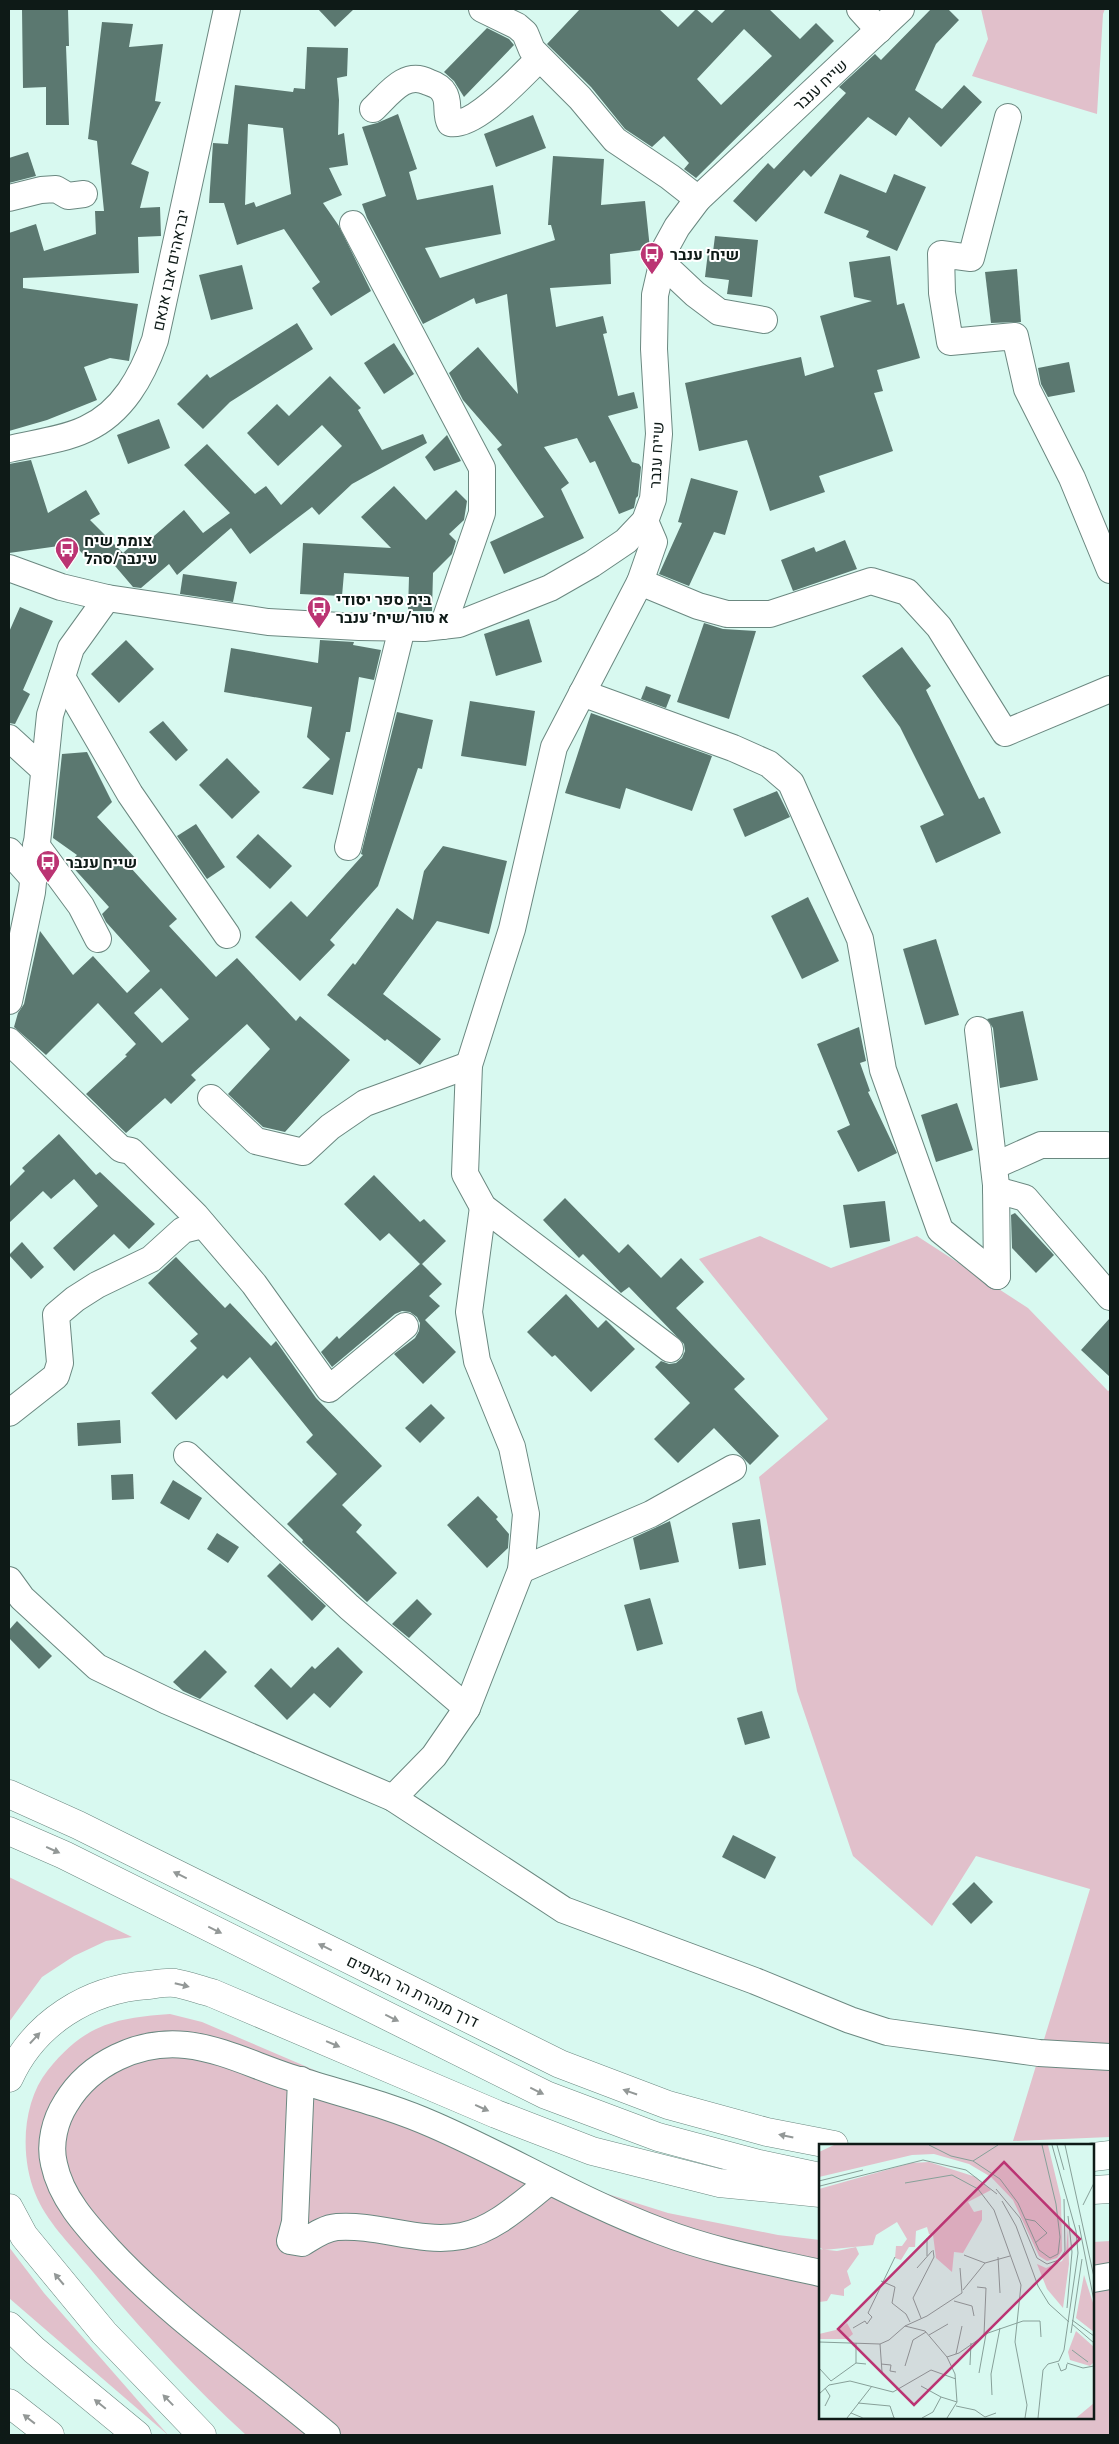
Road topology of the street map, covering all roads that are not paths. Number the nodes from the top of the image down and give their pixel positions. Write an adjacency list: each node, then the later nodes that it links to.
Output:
1 (227, 9): 15 (street, יבראהים אבו אנאם)
2 (482, 9): 6 (street)
3 (860, 9): 5 (street)
4 (901, 9): 5 (street, שייח ענבר)
5 (879, 30): 11 (street, שייח ענבר)
6 (540, 59): 7 (street); 11 (street)
7 (373, 109)
8 (1008, 117): 18 (street)
9 (84, 194): 10 (street)
10 (9, 198)
11 (698, 199): 13 (street, שייח ענבר)
12 (352, 224): 21 (street)
13 (662, 263): 14 (street); 16 (street, שייח ענבר)
14 (764, 320)
15 (9, 449)
16 (644, 522): 19 (street); 21 (street, שייח ענבר)
17 (9, 568): 20 (street, שייח ענבר)
18 (1110, 570)
19 (640, 582): 24 (street); 25 (street)
20 (107, 598): 22 (street, שייח ענבר); 23 (street)
21 (443, 626): 22 (street, שייח ענבר)
22 (402, 628): 29 (street)
23 (62, 678): 27 (street); 32 (street)
24 (1110, 689)
25 (582, 693): 37 (street); 40 (street)
26 (9, 738): 27 (street)
27 (44, 769): 28 (street)
28 (36, 845): 31 (street); 33 (street)
29 (348, 847)
30 (9, 850): 31 (street)
31 (33, 878): 34 (street)
32 (227, 935)
33 (98, 939)
34 (9, 1000)
35 (978, 1030): 40 (street)
36 (9, 1041): 42 (street)
37 (469, 1065): 38 (street); 41 (street)
38 (211, 1098)
39 (1106, 1145): 40 (street)
40 (995, 1178): 43 (street)
41 (483, 1207): 45 (street); 49 (street)
42 (203, 1225): 44 (street); 46 (street)
43 (1110, 1297)
44 (405, 1326)
45 (670, 1349)
46 (9, 1413)
47 (188, 1455): 51 (street)
48 (733, 1468): 49 (street)
49 (521, 1570): 51 (street)
50 (9, 1580): 53 (street)
51 (467, 1708): 53 (street)
52 (9, 1794): 58 (main road, דרך מנהרת הר הצופים, one-way to 52)
53 (393, 1798): 55 (street)
54 (9, 1831): 61 (main road, דרך מנהרת הר הצופים, one-way to 61)
55 (1110, 2057)
56 (9, 2078): 65 (main road, one-way to 65)
57 (301, 2080): 62 (street); 62 (street); 75 (street)
58 (829, 2144)
59 (1110, 2155): 60 (main road)
60 (1094, 2157)
61 (819, 2177)
62 (549, 2182): 67 (street)
63 (1110, 2189): 64 (main road)
64 (1094, 2190)
65 (819, 2193)
66 (9, 2208): 74 (main road, one-way to 66)
67 (819, 2273)
68 (1110, 2276): 69 (street)
69 (1094, 2279)
70 (9, 2326): 73 (main road, one-way to 70)
71 (9, 2403): 72 (main road, one-way to 71)
72 (50, 2435)
73 (137, 2435)
74 (202, 2435)
75 (327, 2435)

